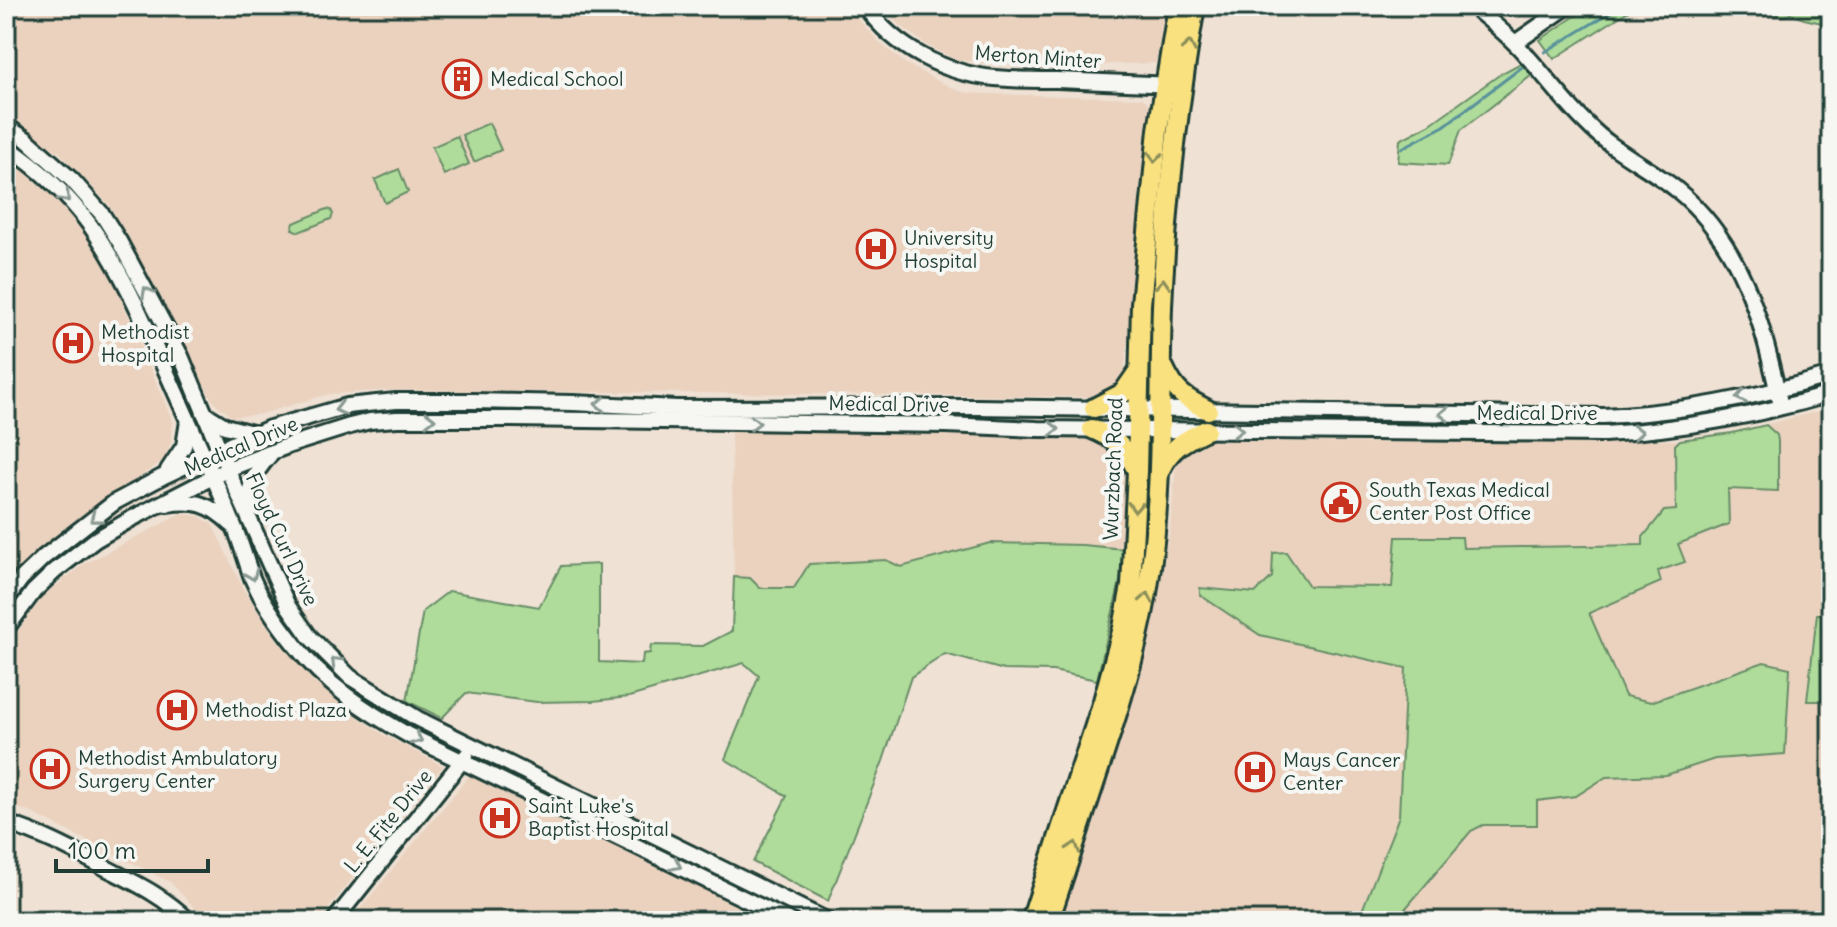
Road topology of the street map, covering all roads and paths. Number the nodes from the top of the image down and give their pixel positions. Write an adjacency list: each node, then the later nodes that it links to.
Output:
1 (865, 6): 7 (street, Merton Minter)
2 (1178, 6): 7 (main road, Wurzbach Road)
3 (1195, 6): 7 (main road, Wurzbach Road, one-way to 3)
4 (1472, 6): 6 (street)
5 (1568, 6): 6 (street)
6 (1515, 43): 13 (street)
7 (1174, 85): 10 (main road, Wurzbach Road, one-way to 7); 11 (main road, Wurzbach Road, one-way to 11)
8 (6, 126): 21 (street, Floyd Curl Drive, one-way to 8)
9 (6, 146): 23 (street, Floyd Curl Drive, one-way to 23)
10 (1161, 362): 19 (main road, Wurzbach Road); 20 (main road)
11 (1139, 370): 17 (main road); 18 (main road, Wurzbach Road)
12 (1831, 375): 13 (street, Medical Drive)
13 (1777, 389): 16 (street); 20 (street, Medical Drive, one-way to 20)
14 (1831, 394): 16 (street, Medical Drive)
15 (513, 402): 17 (street, Medical Drive, one-way to 15); 22 (street); 28 (street, Medical Drive, one-way to 28)
16 (1781, 406): 27 (street, Medical Drive, one-way to 16)
17 (1094, 408): 18 (street, Medical Drive)
18 (1139, 408): 19 (street, Medical Drive); 25 (main road, Wurzbach Road)
19 (1160, 408): 20 (street, Medical Drive); 26 (main road, Wurzbach Road)
20 (1208, 410)
21 (204, 413): 28 (street); 29 (street, Floyd Curl Drive)
22 (512, 419): 24 (street, Medical Drive, one-way to 24); 30 (street, Medical Drive, one-way to 22)
23 (188, 420): 31 (street, Floyd Curl Drive); 35 (street)
24 (1092, 429): 25 (street, Medical Drive); 33 (main road)
25 (1138, 430): 26 (street, Medical Drive); 33 (main road, Wurzbach Road)
26 (1160, 430): 27 (street, Medical Drive); 34 (main road, Wurzbach Road)
27 (1206, 430): 34 (main road)
28 (257, 434): 29 (street, Medical Drive)
29 (219, 449): 31 (street, Medical Drive); 32 (street, Floyd Curl Drive)
30 (273, 452): 32 (street, Medical Drive); 38 (street)
31 (203, 456): 35 (street, Medical Drive); 36 (street, Floyd Curl Drive)
32 (228, 469): 36 (street, Medical Drive); 38 (street, Floyd Curl Drive)
33 (1137, 471): 51 (main road, Wurzbach Road, one-way to 51)
34 (1159, 473): 52 (main road, Wurzbach Road, one-way to 34)
35 (162, 477): 40 (street, Medical Drive, one-way to 40)
36 (212, 477): 37 (street, Medical Drive); 39 (street, Floyd Curl Drive)
37 (158, 505): 39 (street); 41 (street, Medical Drive)
38 (250, 519): 42 (street, Floyd Curl Drive, one-way to 38)
39 (235, 527): 43 (street, Floyd Curl Drive, one-way to 43)
40 (6, 599)
41 (6, 629)
42 (362, 685): 43 (street); 44 (street, Floyd Curl Drive)
43 (350, 699): 45 (street, Floyd Curl Drive, one-way to 45)
44 (473, 746): 45 (street, L. E. Fite Drive); 50 (street, Floyd Curl Drive)
45 (463, 761): 48 (street, L. E. Fite Drive); 49 (street, Floyd Curl Drive, one-way to 49)
46 (6, 823): 47 (street)
47 (189, 921)
48 (334, 921)
49 (790, 921)
50 (828, 921)
51 (1031, 921)
52 (1049, 921)

